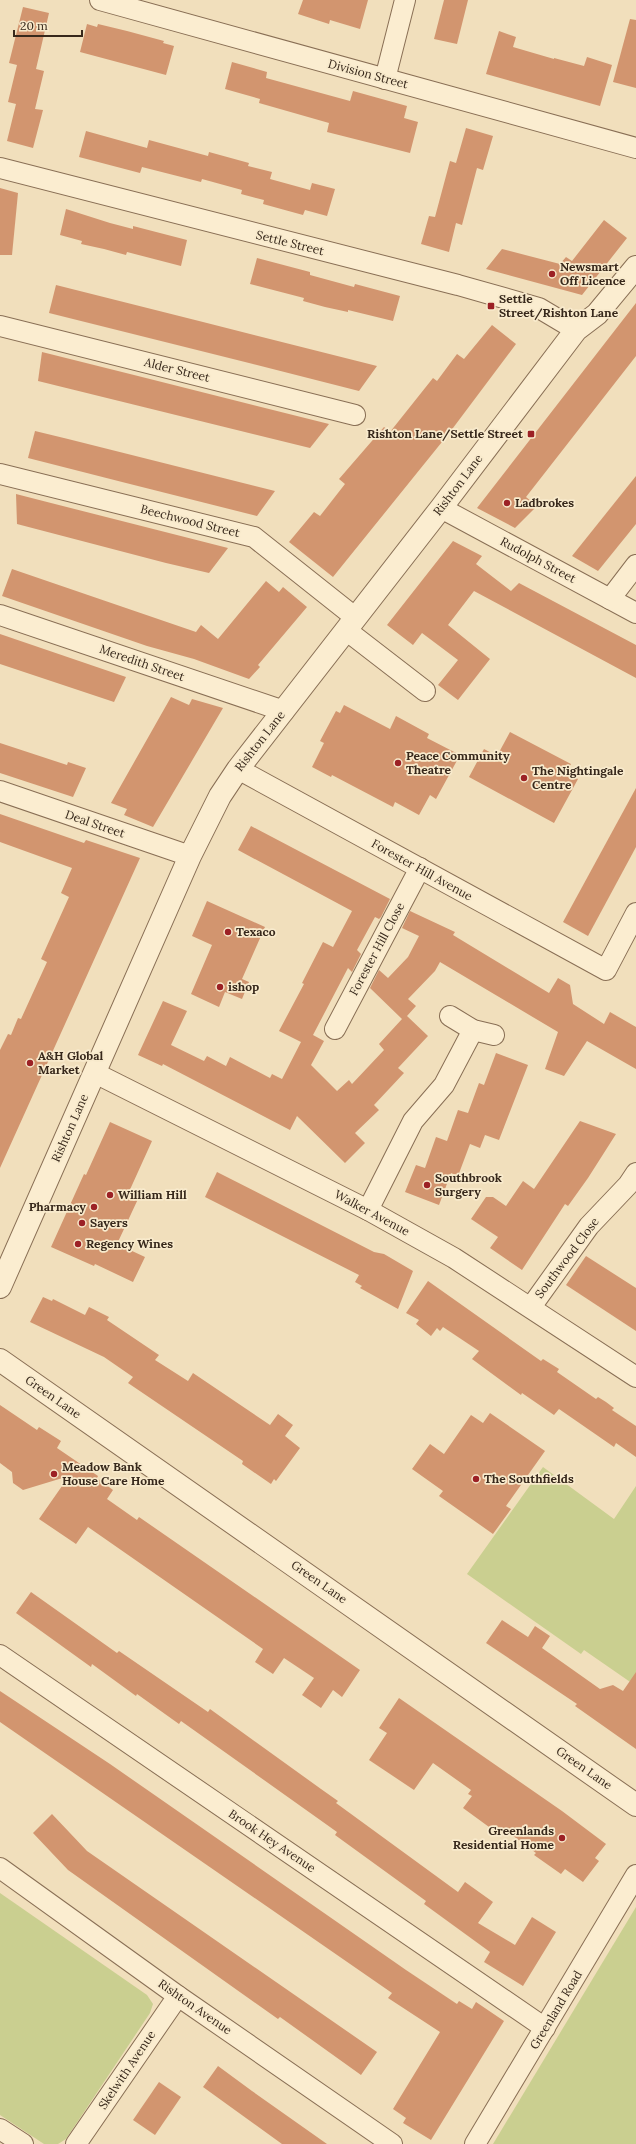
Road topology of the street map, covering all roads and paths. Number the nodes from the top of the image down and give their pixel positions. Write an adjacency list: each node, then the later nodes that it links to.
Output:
1 (100, 0): 3 (street, Division Street)
2 (405, 0): 3 (street)
3 (385, 79): 4 (street, Division Street)
4 (636, 148)
5 (0, 168): 8 (street, Settle Street)
6 (636, 267): 8 (street, Rishton Lane)
7 (0, 326): 9 (street, Alder Street)
8 (576, 330): 11 (street, Rishton Lane)
9 (355, 415)
10 (0, 474): 16 (street, Beechwood Street)
11 (441, 508): 13 (street, Rudolph Street); 16 (street, Rishton Lane)
12 (636, 565): 13 (street)
13 (610, 599): 14 (street, Rudolph Street)
14 (636, 613)
15 (0, 615): 18 (street, Meredith Street)
16 (351, 624): 17 (street, Beechwood Street); 18 (street, Rishton Lane)
17 (425, 691)
18 (284, 711): 19 (street, Rishton Lane)
19 (238, 769): 21 (street, Rishton Lane); 22 (street, Forester Hill Avenue)
20 (0, 791): 21 (street, Deal Street)
21 (190, 856): 28 (street, Rishton Lane)
22 (420, 868): 23 (street, Forester Hill Avenue); 25 (street, Forester Hill Close)
23 (636, 913)
24 (450, 1016): 26 (street)
25 (335, 1029)
26 (473, 1030): 27 (street); 30 (street)
27 (494, 1035)
28 (95, 1073): 30 (street, Walker Avenue); 31 (street, Rishton Lane)
29 (636, 1173): 32 (street, Southwood Close)
30 (368, 1210): 32 (street, Walker Avenue)
31 (0, 1287)
32 (531, 1307): 34 (street, Walker Avenue)
33 (0, 1360): 36 (street, Green Lane)
34 (636, 1377)
35 (0, 1655): 40 (street, Brook Hey Avenue)
36 (636, 1805)
37 (0, 1867): 39 (street, Rishton Avenue)
38 (636, 1875): 40 (street, Greenland Road)
39 (178, 1996): 43 (street, Skelwith Avenue); 44 (street, Rishton Avenue)
40 (545, 2028): 45 (street, Greenland Road)
41 (0, 2129): 42 (street)
42 (23, 2144)
43 (76, 2144)
44 (392, 2144)
45 (475, 2144)

